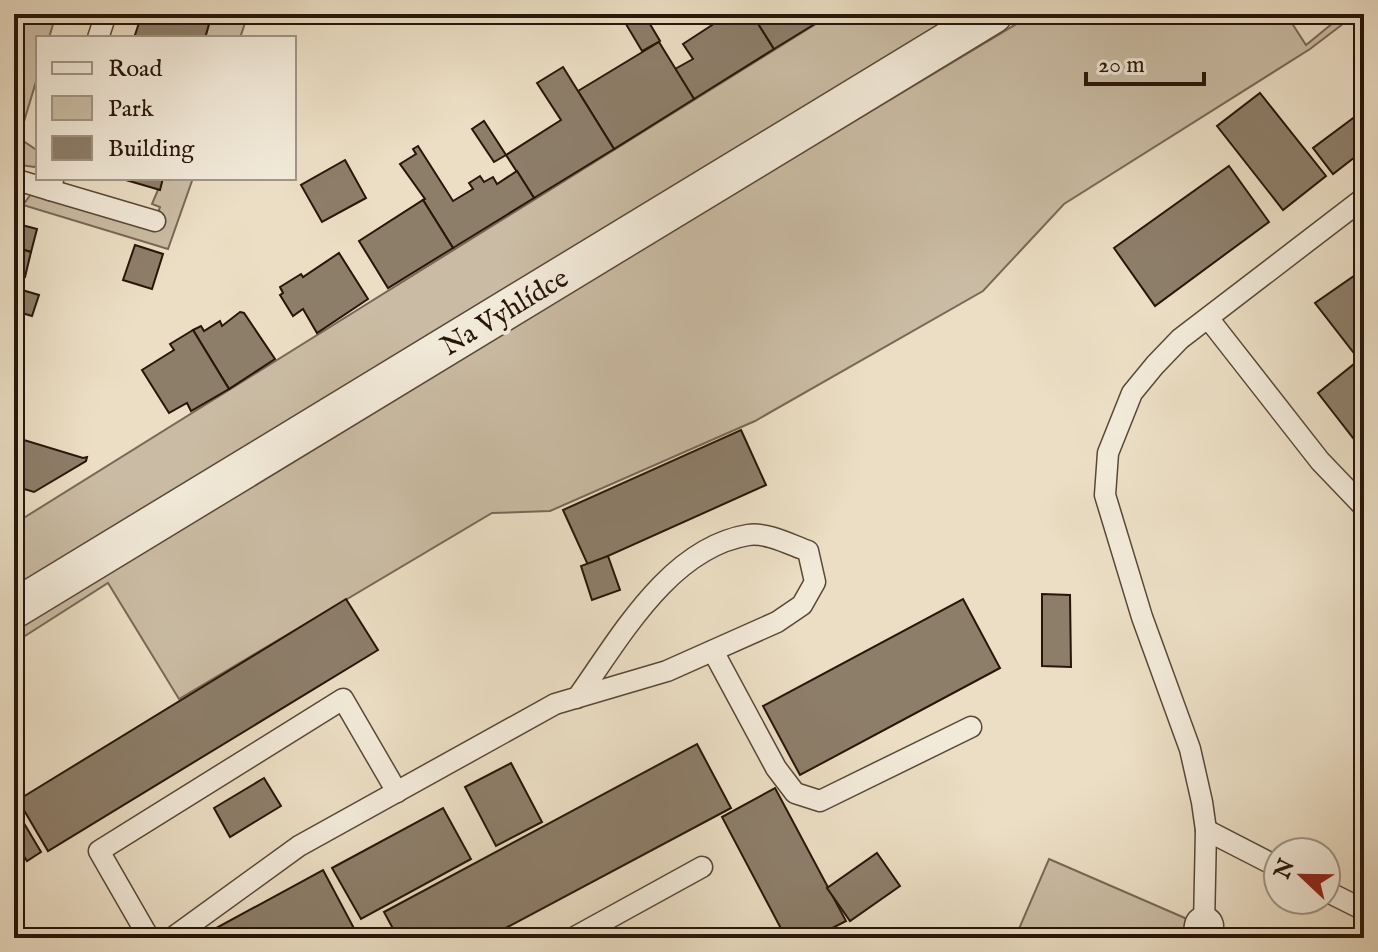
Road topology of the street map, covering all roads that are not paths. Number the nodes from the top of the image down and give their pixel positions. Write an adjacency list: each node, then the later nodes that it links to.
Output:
1 (106, 14): 3 (lane)
2 (993, 14): 10 (street, Na Vyhlídce)
3 (99, 36)
4 (14, 179): 5 (lane)
5 (52, 184): 7 (lane)
6 (1364, 198): 8 (lane)
7 (155, 221)
8 (1208, 318): 9 (lane); 15 (lane)
9 (1364, 507)
10 (14, 609)
11 (713, 651): 12 (lane); 12 (lane); 13 (lane)
12 (577, 698): 14 (lane)
13 (971, 727)
14 (397, 792): 21 (lane); 22 (lane)
15 (1206, 830): 16 (lane); 20 (lane)
16 (1262, 859)
17 (702, 867): 23 (lane)
18 (1342, 899): 19 (lane)
19 (1364, 910)
20 (1203, 932)
21 (149, 938)
22 (172, 938)
23 (573, 938)

